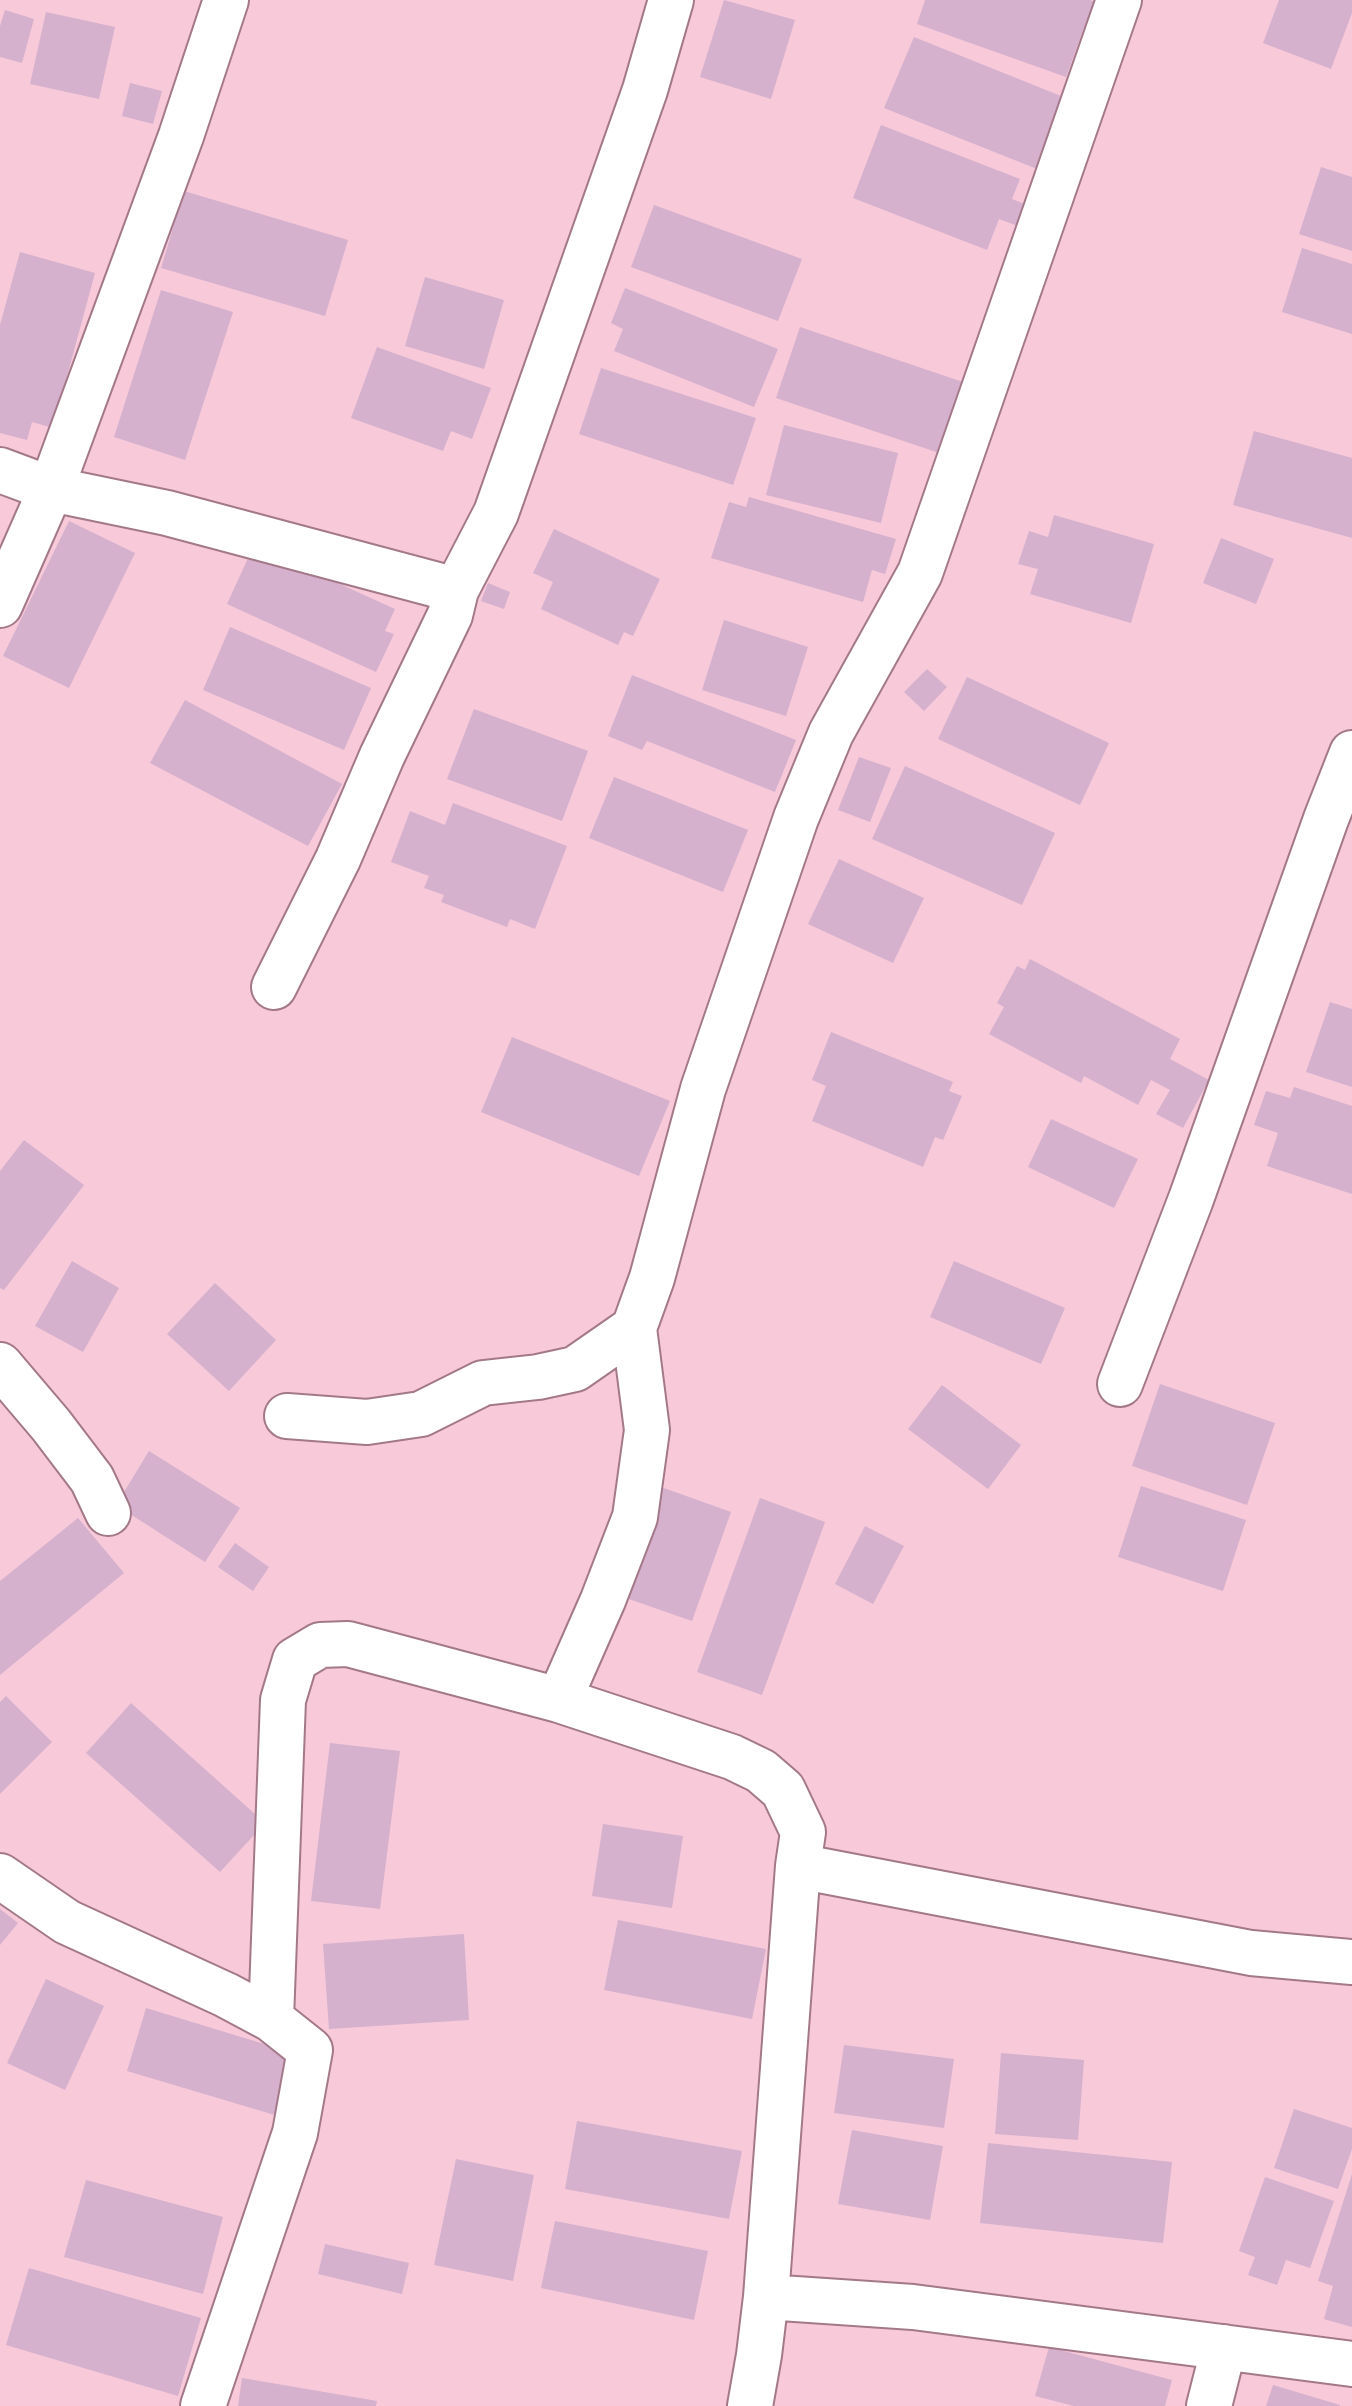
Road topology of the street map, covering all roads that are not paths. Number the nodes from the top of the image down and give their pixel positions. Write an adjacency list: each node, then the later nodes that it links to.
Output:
1 (226, 0): 5 (street)
2 (671, 0): 6 (street)
3 (1119, 0): 10 (street)
4 (0, 470): 5 (street)
5 (51, 489): 6 (street); 7 (street)
6 (456, 590): 9 (street)
7 (0, 605)
8 (1352, 753): 12 (street)
9 (274, 987)
10 (634, 1328): 13 (street); 15 (street)
11 (0, 1365): 14 (street)
12 (1120, 1384)
13 (287, 1416)
14 (108, 1513)
15 (559, 1700): 16 (street); 19 (street)
16 (798, 1866): 18 (street); 20 (street)
17 (0, 1876): 19 (street)
18 (1352, 1962)
19 (271, 2019): 23 (street)
20 (766, 2297): 21 (street); 24 (street)
21 (1224, 2347): 22 (street); 25 (street)
22 (1352, 2364)
23 (203, 2406)
24 (750, 2406)
25 (1209, 2406)

